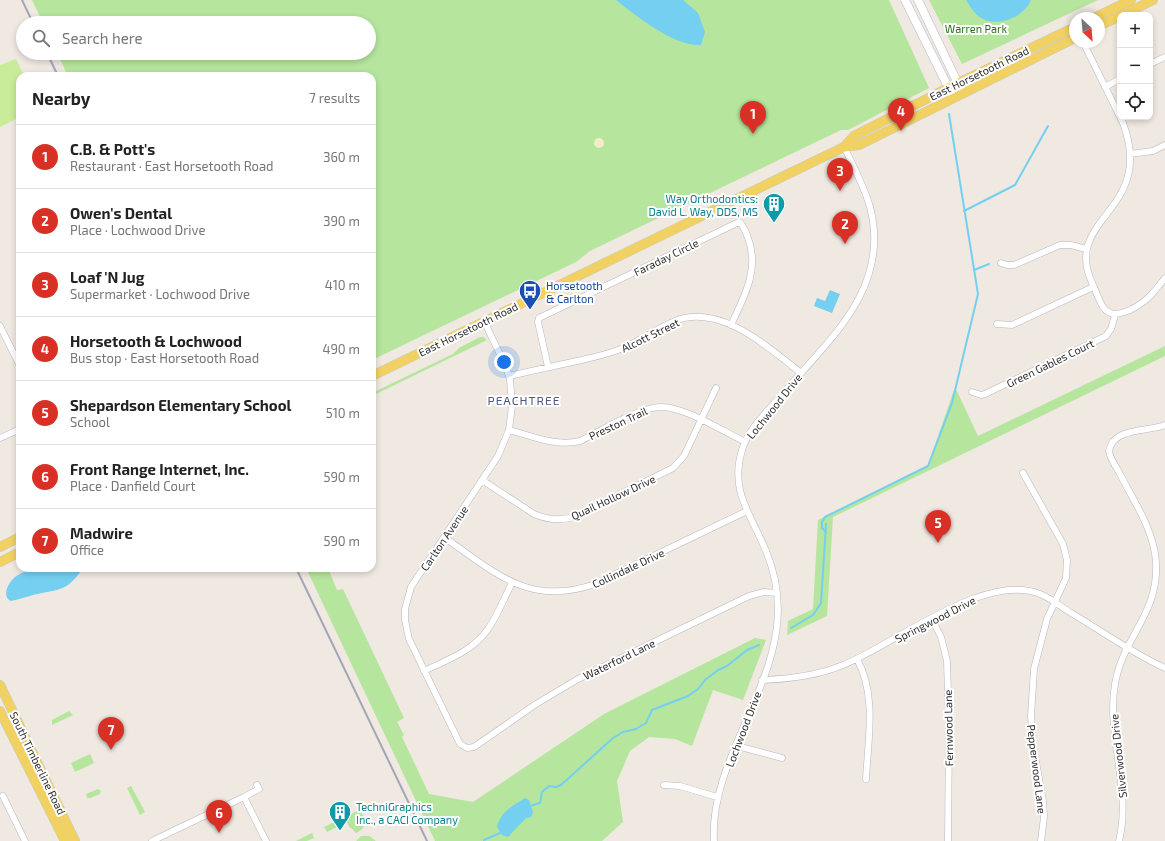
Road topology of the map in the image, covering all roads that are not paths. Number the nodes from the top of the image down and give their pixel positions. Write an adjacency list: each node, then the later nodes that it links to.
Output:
1 (905, 0): 17 (main road)
2 (918, 0): 15 (main road)
3 (1131, 0): 6 (main road)
4 (1153, 0): 5 (main road)
5 (1127, 12)
6 (1105, 13)
7 (1117, 17): 8 (main road)
8 (1105, 23)
9 (1069, 30): 15 (main road, East Horsetooth Road)
10 (1069, 41): 18 (main road, East Horsetooth Road)
11 (1086, 48): 16 (street)
12 (1165, 57): 13 (street)
13 (1153, 63)
14 (1117, 80): 16 (street)
15 (958, 83): 17 (main road, East Horsetooth Road); 18 (main road)
16 (1105, 86): 22 (street)
17 (948, 88): 19 (main road); 21 (main road, East Horsetooth Road)
18 (962, 92): 19 (main road, East Horsetooth Road)
19 (953, 97): 21 (main road, East Horsetooth Road)
20 (1165, 145): 22 (street)
21 (844, 147): 28 (main road, East Horsetooth Road); 34 (street, Lochwood Drive)
22 (1130, 154): 23 (street)
23 (1086, 249): 24 (street); 26 (street)
24 (1001, 263)
25 (1165, 278): 27 (street)
26 (1093, 287): 27 (street); 29 (street)
27 (1115, 314): 38 (street, Green Gables Court)
28 (484, 321): 35 (main road, East Horsetooth Road); 36 (street, Carlton Avenue)
29 (998, 324)
30 (731, 325): 33 (street, Alcott Street); 33 (street, Faraday Circle); 34 (street, Alcott Street)
31 (0, 326): 32 (street)
32 (16, 358)
33 (548, 367): 36 (street, Alcott Street)
34 (801, 373): 44 (street, Lochwood Drive)
35 (376, 374)
36 (509, 376): 42 (street, Carlton Avenue)
37 (716, 388): 39 (street, Quail Hollow Drive)
38 (972, 392)
39 (701, 420): 42 (street, Preston Trail); 44 (street, Preston Trail); 46 (street, Quail Hollow Drive)
40 (1165, 425): 59 (street, Silverwood Drive)
41 (16, 430): 43 (street)
42 (509, 430): 46 (street, Carlton Avenue)
43 (0, 438)
44 (745, 442): 47 (street, Lochwood Drive)
45 (1023, 473): 57 (street, Pepperwood Lane)
46 (482, 480): 50 (street, Carlton Avenue)
47 (747, 512): 55 (street, Collindale Drive); 56 (street, Lochwood Drive)
48 (16, 537): 51 (main road)
49 (16, 538): 52 (main road)
50 (445, 538): 55 (street, Collindale Drive); 62 (street, Carlton Avenue)
51 (0, 542)
52 (0, 547)
53 (16, 554): 54 (main road)
54 (0, 562)
55 (512, 583): 62 (street)
56 (777, 593): 63 (street, Lochwood Drive); 67 (street, Waterford Lane)
57 (1054, 602): 58 (street, Springwood Drive); 59 (street, Springwood Drive); 82 (street, Pepperwood Lane)
58 (932, 619): 60 (street, Springwood Drive); 81 (street, Fernwood Lane)
59 (1127, 647): 61 (street, Springwood Drive); 83 (street, Silverwood Drive)
60 (857, 659): 63 (street, Springwood Drive); 69 (street)
61 (1165, 668)
62 (424, 671): 67 (street, Carlton Avenue)
63 (762, 680): 66 (street, Lochwood Drive)
64 (0, 685): 77 (main road, South Timberline Road)
65 (0, 711): 76 (main road, South Timberline Road)
66 (736, 746): 68 (street); 74 (street, Lochwood Drive)
67 (471, 748)
68 (782, 758)
69 (866, 779)
70 (257, 785): 73 (street)
71 (664, 785): 74 (street)
72 (3, 796): 75 (street)
73 (244, 797): 78 (street); 79 (street)
74 (717, 797): 80 (street, Lochwood Drive)
75 (25, 841)
76 (65, 841)
77 (75, 841)
78 (152, 841)
79 (266, 841)
80 (714, 841)
81 (948, 841)
82 (1041, 841)
83 (1119, 841)

